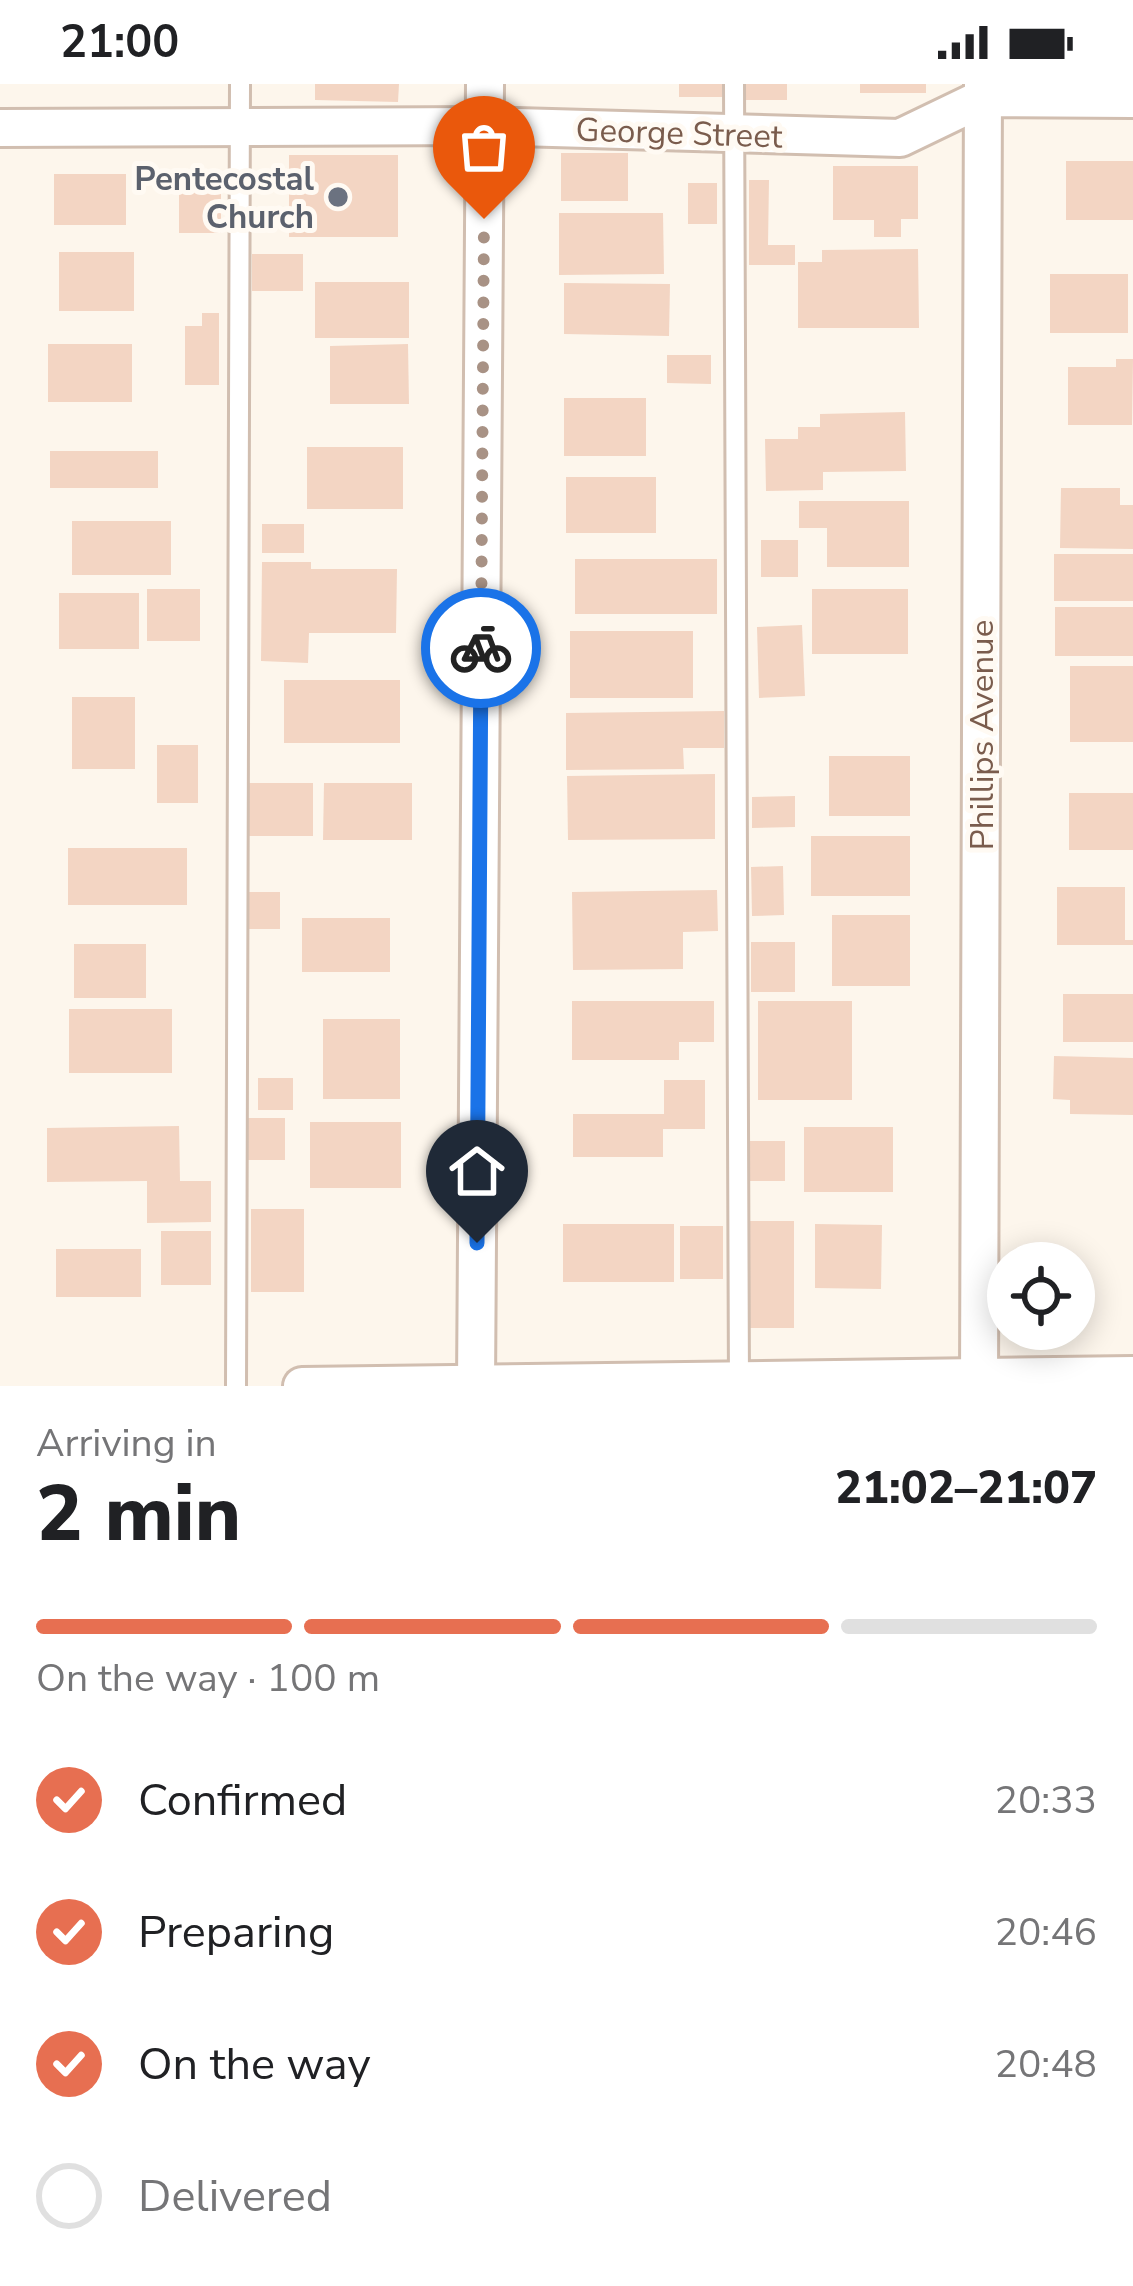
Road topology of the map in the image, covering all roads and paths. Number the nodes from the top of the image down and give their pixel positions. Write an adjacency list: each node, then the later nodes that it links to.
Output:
1 (240, 84): 8 (lane)
2 (485, 84): 6 (street)
3 (734, 84): 9 (lane)
4 (983, 91): 5 (street, George Street); 9 (street, George Street); 11 (street, Phillips Avenue)
5 (1133, 99)
6 (485, 126): 8 (street, George Street); 9 (street, George Street); 13 (street)
7 (0, 128): 8 (street, George Street)
8 (240, 128): 14 (lane)
9 (734, 133): 12 (lane)
10 (1133, 1375): 11 (street)
11 (979, 1381): 12 (street)
12 (739, 1383): 13 (street)
13 (476, 1384): 15 (street)
14 (236, 1386)
15 (302, 1386)

